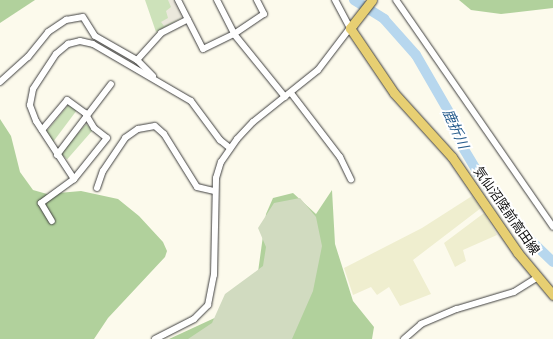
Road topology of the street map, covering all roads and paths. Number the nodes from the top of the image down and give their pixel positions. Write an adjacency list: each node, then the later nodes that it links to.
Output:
1 (178, 0): 7 (street)
2 (217, 0): 9 (street)
3 (257, 0): 9 (street)
4 (335, 0): 8 (street)
5 (372, 0): 8 (main road)
6 (396, 0): 25 (street)
7 (188, 19): 9 (street); 10 (street)
8 (350, 28): 14 (street); 26 (main road, 気仙沼陸前高田線)
9 (234, 34): 15 (street)
10 (137, 60): 11 (street); 12 (street)
11 (154, 78): 17 (street); 18 (street)
12 (0, 82)
13 (111, 84): 16 (street)
14 (291, 93): 15 (street); 21 (street)
15 (285, 97): 18 (street)
16 (87, 116): 17 (street); 19 (street); 20 (street)
17 (42, 130): 19 (street)
18 (230, 148): 23 (street)
19 (57, 155): 20 (street)
20 (74, 179): 24 (street)
21 (352, 180)
22 (97, 188): 23 (street)
23 (215, 191): 28 (street)
24 (52, 221)
25 (553, 227)
26 (538, 277): 27 (main road, 気仙沼陸前高田線); 29 (street)
27 (553, 295)
28 (155, 339)
29 (404, 339)

